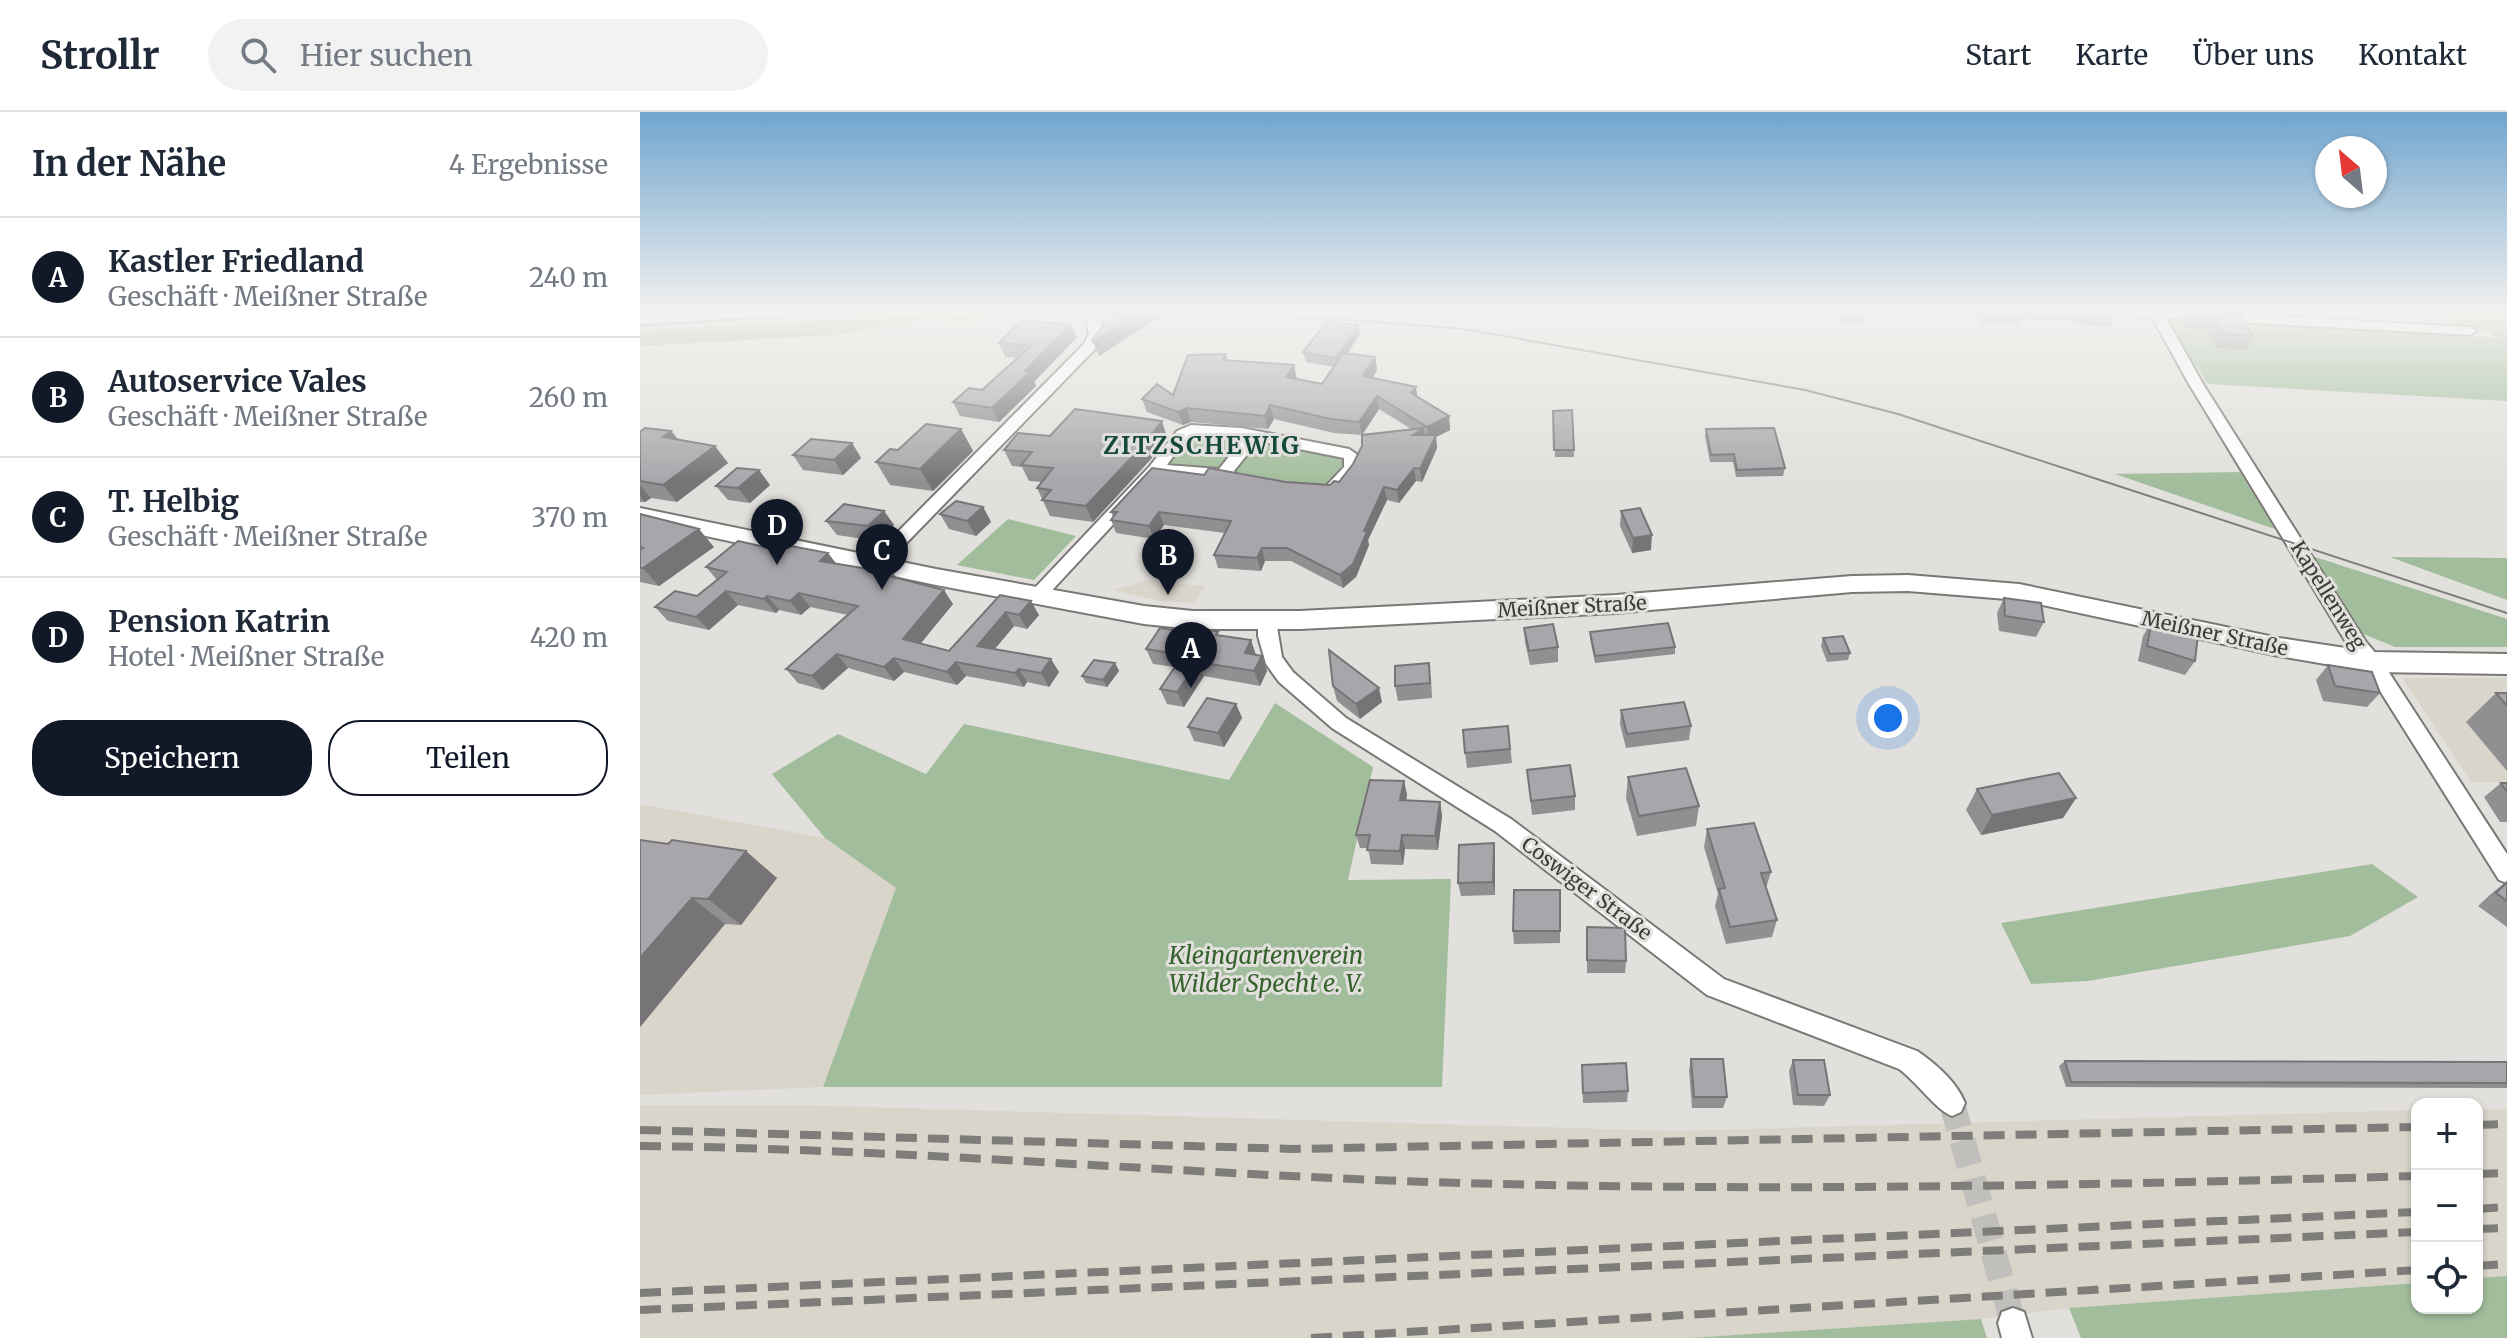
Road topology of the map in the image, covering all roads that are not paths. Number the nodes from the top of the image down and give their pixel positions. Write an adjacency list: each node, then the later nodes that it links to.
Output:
1 (1068, 368): 7 (street)
2 (2187, 368): 10 (street, Kapellenweg)
3 (1254, 436): 4 (street); 4 (street); 5 (street)
4 (1156, 469): 8 (street)
5 (1317, 490)
6 (640, 515): 7 (main road, Meißner Straße)
7 (877, 563): 8 (main road, Meißner Straße)
8 (1037, 596): 9 (main road, Meißner Straße)
9 (1267, 621): 10 (main road, Meißner Straße); 13 (street, Coswiger Straße)
10 (2372, 662): 11 (main road, Meißner Straße); 12 (street, Kapellenweg)
11 (2507, 664)
12 (2507, 873)
13 (1952, 1103)

